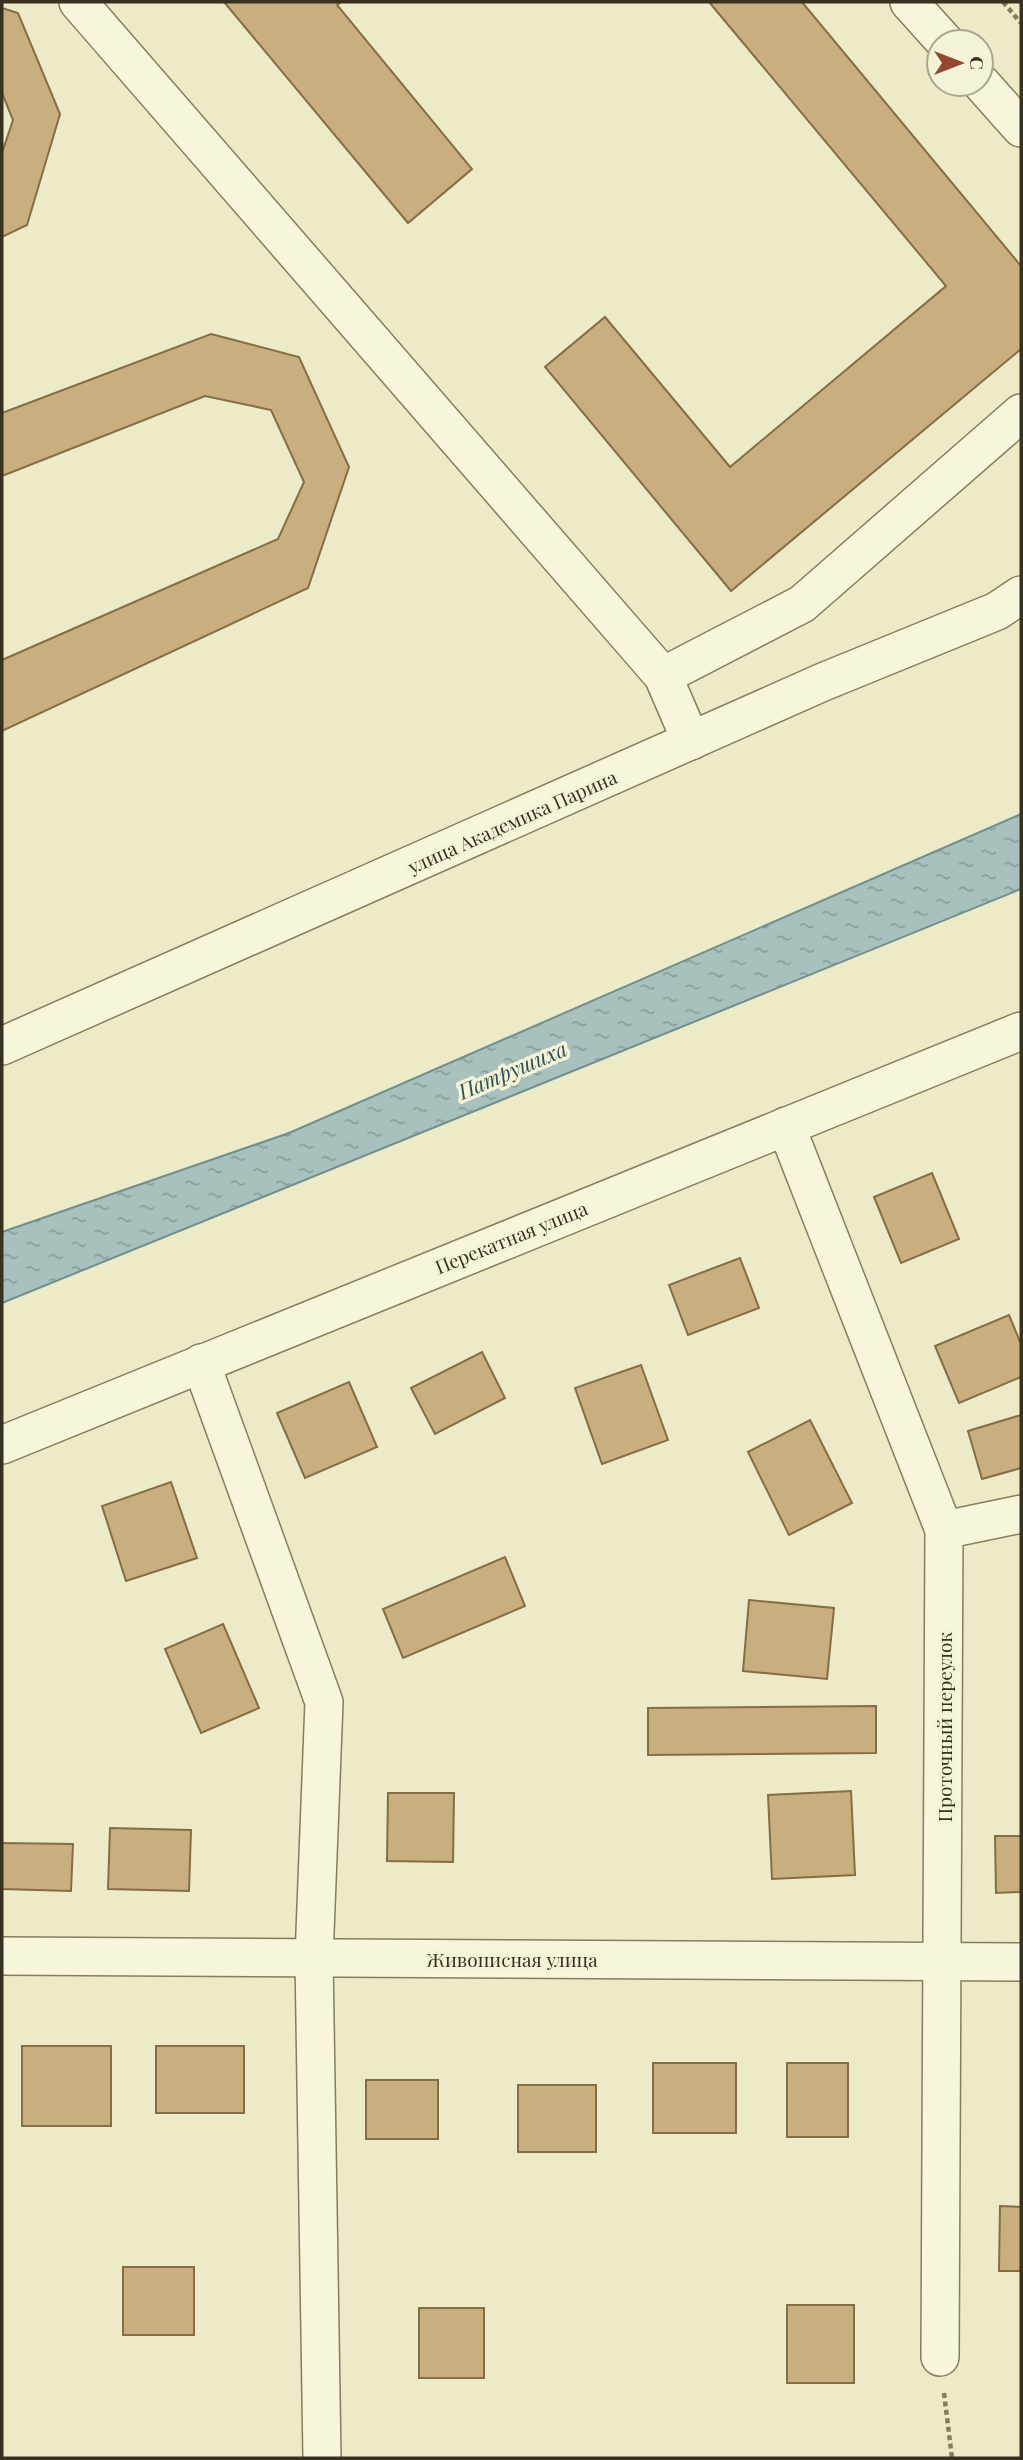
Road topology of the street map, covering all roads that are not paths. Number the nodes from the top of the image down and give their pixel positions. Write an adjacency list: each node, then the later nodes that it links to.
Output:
1 (78, 2): 8 (street)
2 (909, 2): 3 (street)
3 (932, 28)
4 (994, 98): 5 (street)
5 (1021, 128)
6 (1021, 413): 8 (street)
7 (1021, 595): 9 (street, улица Академика Парина)
8 (663, 676): 9 (street)
9 (691, 741): 11 (street, улица Академика Парина)
10 (1021, 1031): 12 (street, Перекатная улица)
11 (2, 1046)
12 (786, 1126): 13 (street, Перекатная улица); 16 (street, Проточный переулок)
13 (201, 1363): 14 (street, Перекатная улица); 18 (street)
14 (2, 1445)
15 (1021, 1514): 16 (street)
16 (944, 1530): 19 (street, Проточный переулок)
17 (2, 1956): 18 (street, Живописная улица)
18 (314, 1958): 19 (street, Живописная улица); 22 (street)
19 (943, 1962): 20 (street, Живописная улица); 21 (street, Проточный переулок)
20 (1021, 1962)
21 (940, 2357)
22 (322, 2458)

